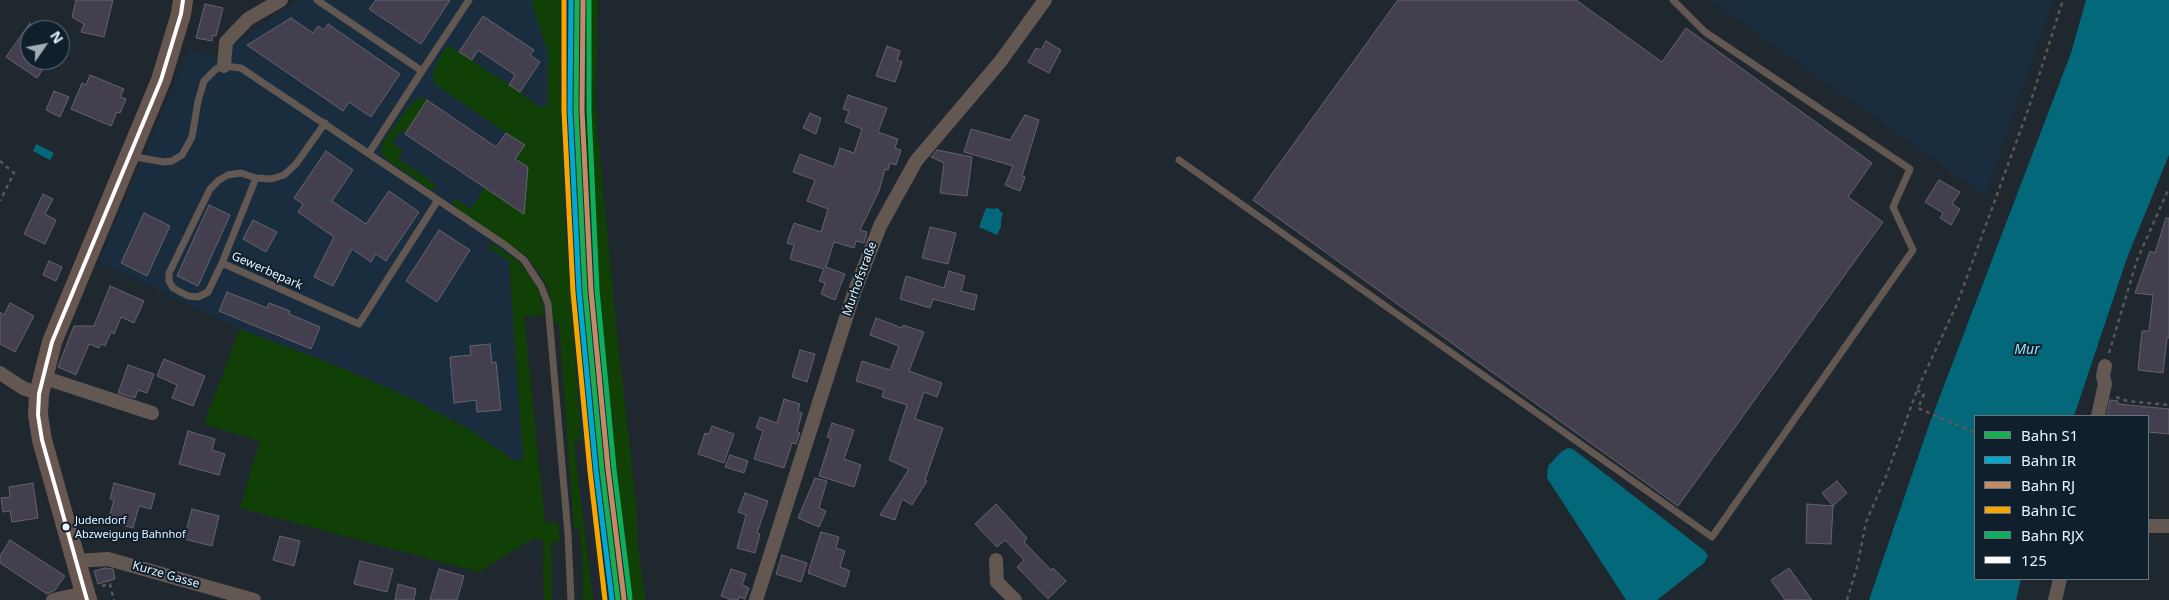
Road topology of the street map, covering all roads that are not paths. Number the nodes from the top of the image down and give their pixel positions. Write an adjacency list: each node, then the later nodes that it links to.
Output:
1 (183, 0): 11 (main road)
2 (281, 0): 7 (street)
3 (318, 0): 8 (lane)
4 (469, 0): 8 (lane)
5 (1045, 0): 30 (street, Murhofstraße)
6 (1673, 0): 12 (lane)
7 (224, 66): 9 (lane); 11 (lane)
8 (422, 71): 10 (lane)
9 (325, 123): 10 (lane); 13 (lane, Gewerbepark)
10 (369, 153): 14 (lane)
11 (130, 156): 18 (main road)
12 (1179, 160)
13 (256, 178): 15 (lane); 15 (lane, Gewerbepark)
14 (438, 200): 15 (lane, Gewerbepark); 29 (lane)
15 (222, 263)
16 (2105, 366): 20 (street)
17 (0, 373): 18 (street)
18 (41, 386): 19 (street); 24 (main road)
19 (152, 413)
20 (2098, 415)
21 (2149, 526): 22 (street)
22 (2169, 526)
23 (996, 560): 31 (street)
24 (76, 561): 26 (main road); 28 (street, Kurze Gasse)
25 (2060, 580): 32 (street)
26 (86, 596): 27 (street)
27 (52, 600)
28 (254, 600)
29 (571, 600)
30 (756, 600)
31 (1015, 600)
32 (2055, 600)

